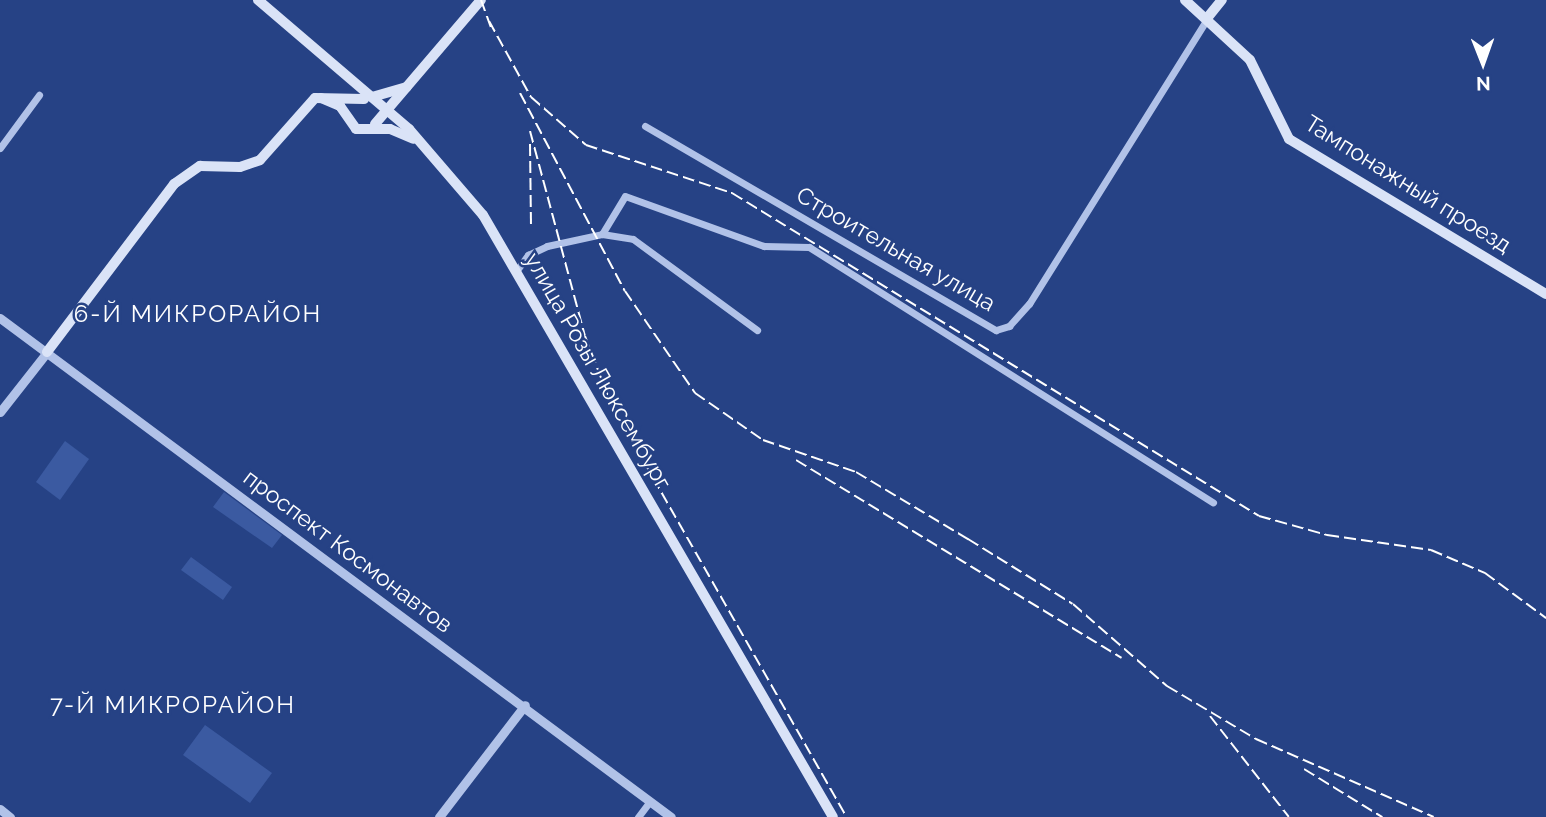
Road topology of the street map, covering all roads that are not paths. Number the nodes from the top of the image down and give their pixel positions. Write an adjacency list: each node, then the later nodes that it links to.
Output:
1 (258, 0): 6 (main road, улица Розы Люксембург)
2 (481, 0): 7 (main road)
3 (1185, 0): 5 (main road, Тампонажный проезд)
4 (1222, 0): 5 (main road, Строительная улица)
5 (1209, 17): 15 (street, Строительная улица); 21 (main road, Тампонажный проезд)
6 (334, 66): 9 (main road); 11 (main road, улица Розы Люксембург)
7 (407, 88): 11 (main road); 13 (main road); 16 (main road)
8 (39, 94): 18 (street)
9 (349, 96): 10 (main road); 11 (main road); 12 (main road)
10 (314, 98): 12 (main road); 24 (main road)
11 (370, 100): 12 (main road); 13 (main road, улица Розы Люксембург); 14 (main road)
12 (347, 112): 14 (main road)
13 (389, 112): 14 (main road); 16 (main road, улица Розы Люксембург)
14 (371, 127): 17 (main road)
15 (645, 127)
16 (409, 129): 17 (main road, улица Розы Люксембург)
17 (419, 142): 20 (main road, улица Розы Люксембург)
18 (0, 148)
19 (602, 234): 20 (street); 23 (street); 26 (street)
20 (517, 270): 30 (main road, улица Розы Люксембург)
21 (1546, 294)
22 (0, 318): 24 (street, проспект Космонавтов)
23 (757, 330)
24 (47, 352): 25 (street); 27 (street, проспект Космонавтов)
25 (0, 412)
26 (1213, 502)
27 (525, 705): 28 (street, проспект Космонавтов); 32 (street)
28 (650, 801): 33 (street); 34 (street, проспект Космонавтов)
29 (0, 809): 31 (street)
30 (830, 814)
31 (10, 817)
32 (439, 817)
33 (638, 817)
34 (671, 817)

